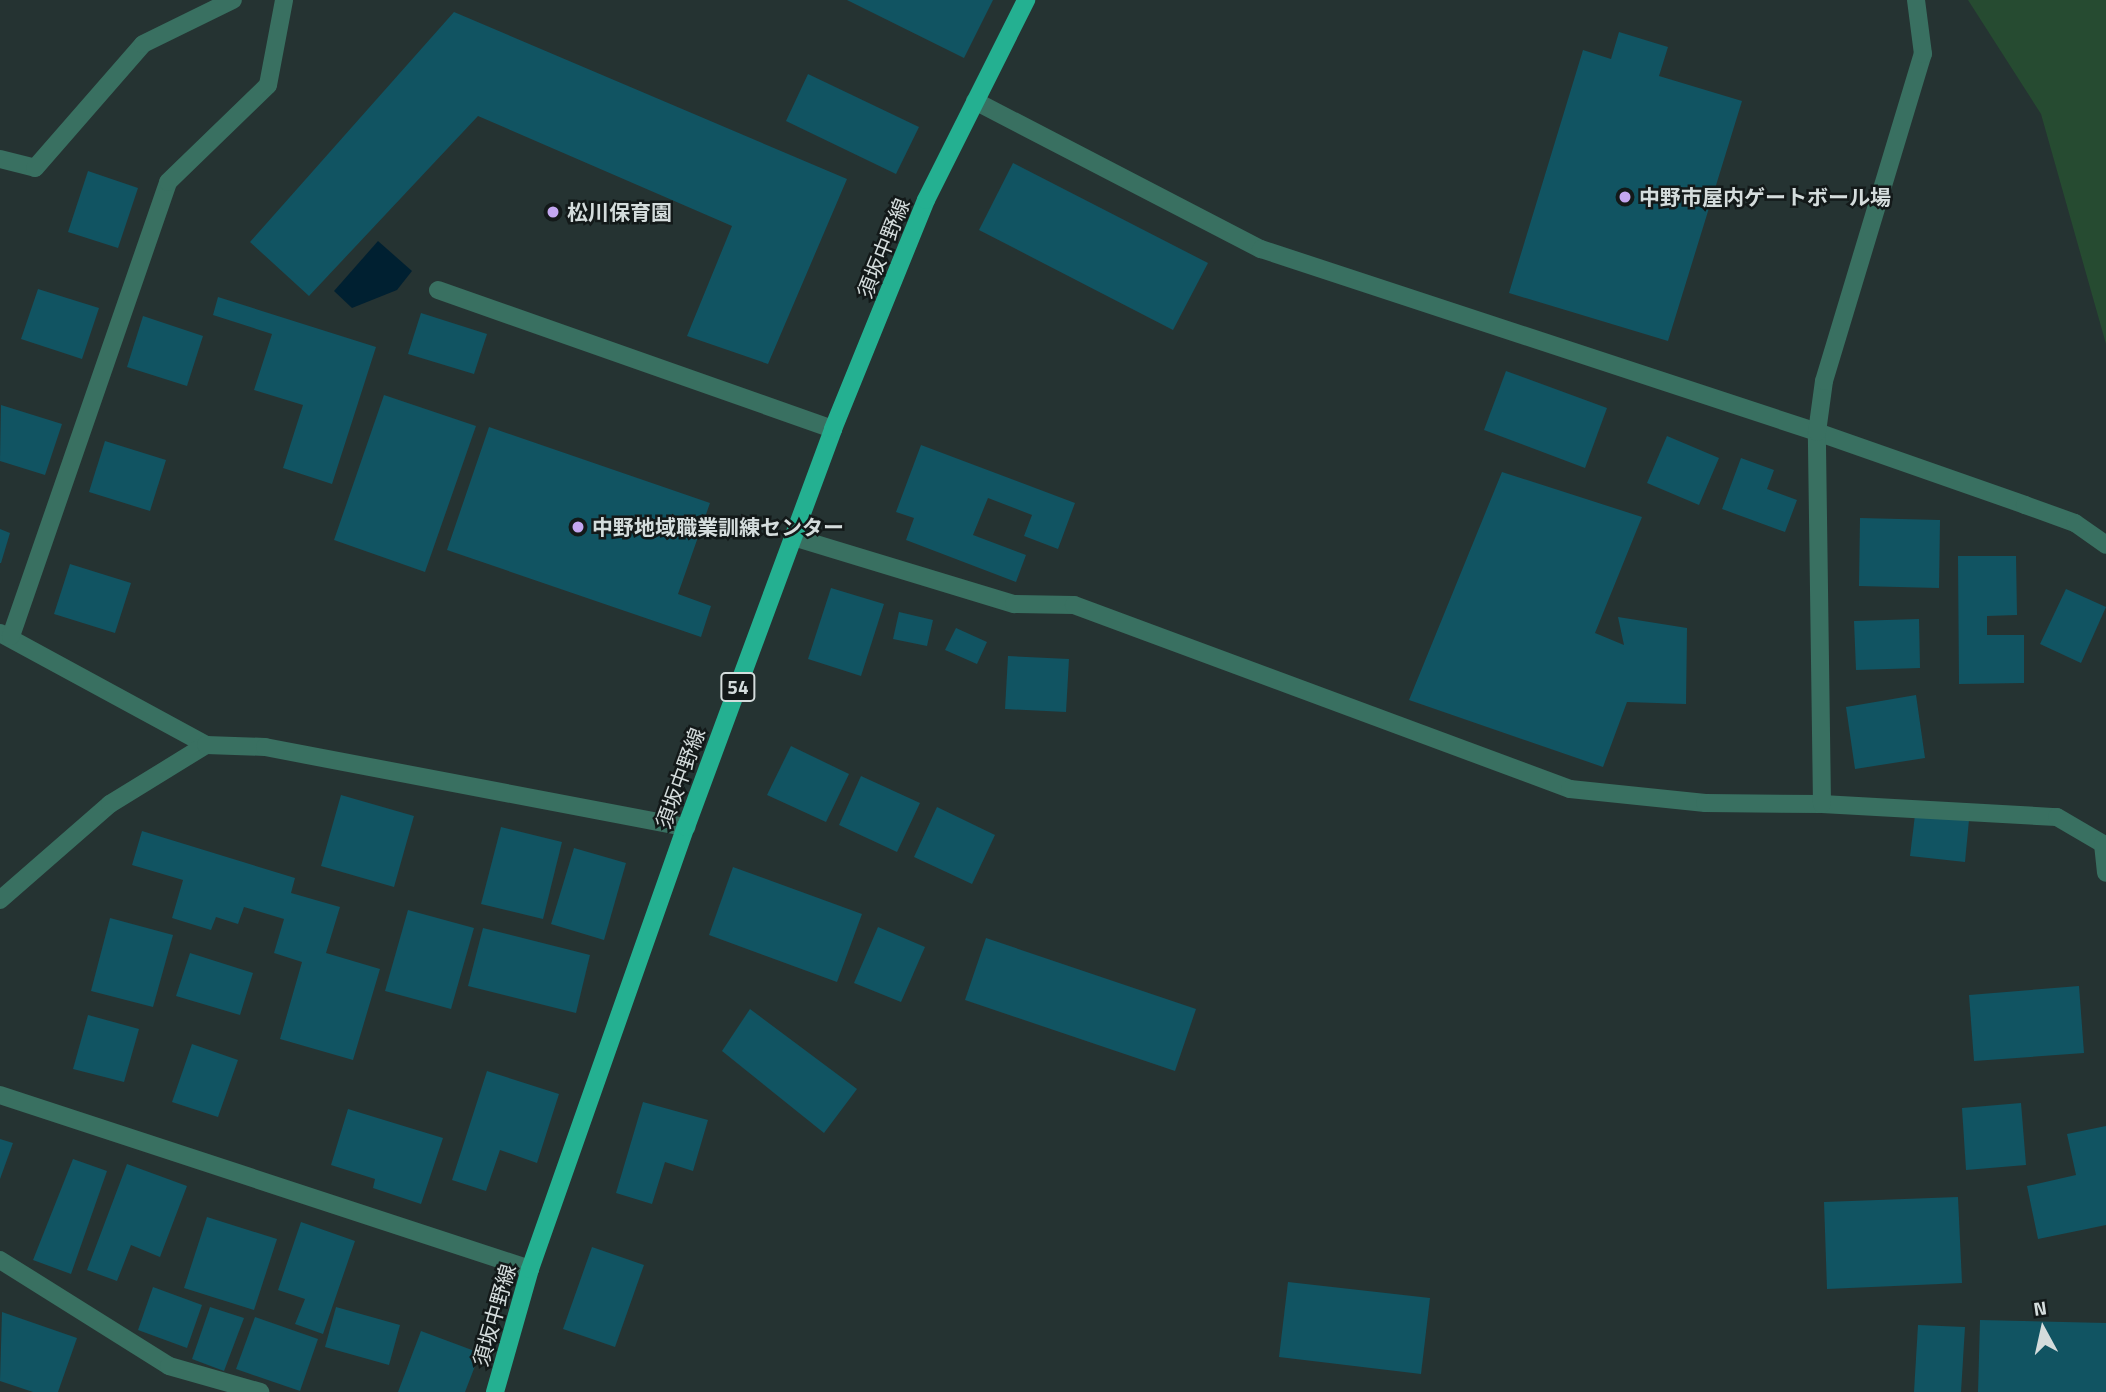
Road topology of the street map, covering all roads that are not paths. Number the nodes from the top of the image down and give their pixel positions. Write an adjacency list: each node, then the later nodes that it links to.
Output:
1 (233, 0): 6 (street)
2 (284, 0): 12 (street)
3 (1026, 0): 5 (main road, 須坂中野線 / 54)
4 (1916, 0): 9 (street)
5 (975, 101): 8 (main road, 須坂中野線 / 54); 9 (street)
6 (0, 159)
7 (438, 290): 8 (street)
8 (833, 429): 10 (main road, 須坂中野線 / 54)
9 (1817, 432): 11 (street); 14 (street)
10 (793, 537): 14 (street); 15 (main road, 須坂中野線 / 54)
11 (2106, 545)
12 (5, 635): 13 (street)
13 (206, 745): 15 (street); 17 (street)
14 (1822, 804): 16 (street)
15 (686, 827): 20 (main road, 須坂中野線 / 54)
16 (2106, 873)
17 (0, 900)
18 (0, 1095): 20 (street)
19 (0, 1260): 21 (street)
20 (530, 1269): 22 (main road, 須坂中野線 / 54)
21 (260, 1392)
22 (495, 1392)

